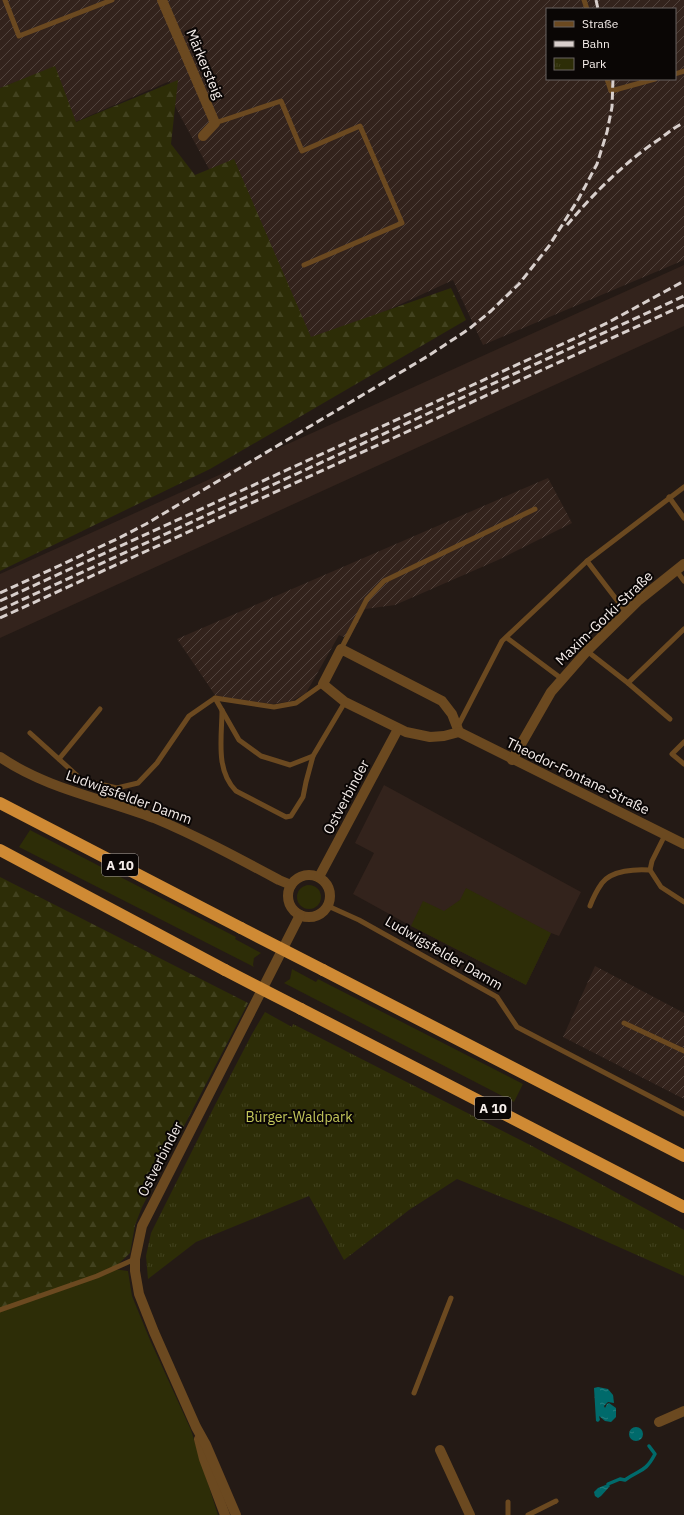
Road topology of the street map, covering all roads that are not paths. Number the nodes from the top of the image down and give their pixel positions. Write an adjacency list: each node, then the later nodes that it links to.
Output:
1 (5, 0): 2 (lane)
2 (112, 0)
3 (162, 0): 6 (street, Märkersteig)
4 (607, 80): 5 (lane)
5 (651, 80)
6 (215, 124): 7 (street); 8 (lane)
7 (203, 136)
8 (304, 265)
9 (684, 487): 10 (lane)
10 (669, 497): 12 (lane); 13 (lane)
11 (535, 509): 19 (lane)
12 (684, 518)
13 (586, 561): 16 (lane); 18 (lane)
14 (680, 567): 15 (lane); 16 (street, Maxim-Gorki-Straße)
15 (684, 581)
16 (626, 612): 20 (street, Maxim-Gorki-Straße)
17 (684, 629): 22 (lane)
18 (506, 638): 21 (lane); 30 (lane)
19 (341, 648): 23 (street); 30 (street)
20 (587, 651): 21 (street, Maxim-Gorki-Straße); 22 (lane)
21 (562, 679): 36 (street, Maxim-Gorki-Straße)
22 (628, 683): 28 (lane)
23 (322, 684): 24 (lane); 25 (street)
24 (215, 698): 27 (lane); 35 (lane)
25 (345, 702): 29 (street); 33 (lane)
26 (100, 709): 35 (lane)
27 (222, 710): 33 (lane); 33 (lane)
28 (670, 719)
29 (398, 729): 30 (street); 43 (street, Ostverbinder)
30 (458, 729): 36 (street, Theodor-Fontane-Straße)
31 (30, 733): 35 (lane)
32 (684, 742): 37 (lane)
33 (313, 756)
34 (0, 757): 44 (street, Ludwigsfelder Damm)
35 (59, 760)
36 (512, 760): 39 (street, Theodor-Fontane-Straße)
37 (684, 764)
38 (0, 803): 52 (highway, A 10, bridge)
39 (665, 835): 40 (street, Theodor-Fontane-Straße); 42 (lane)
40 (684, 844)
41 (0, 850): 53 (highway, A 10, bridge)
42 (650, 870): 45 (lane); 47 (lane)
43 (319, 877): 44 (street); 46 (street)
44 (292, 885): 48 (street)
45 (684, 902)
46 (328, 906): 48 (street); 51 (lane, Ludwigsfelder Damm)
47 (590, 906)
48 (300, 915): 54 (street, Ostverbinder)
49 (624, 1023): 50 (lane)
50 (684, 1051)
51 (684, 1114)
52 (684, 1156)
53 (684, 1207)
54 (135, 1259): 56 (lane); 60 (street, Ostverbinder)
55 (450, 1298): 57 (lane)
56 (0, 1310)
57 (414, 1393)
58 (684, 1411): 59 (street)
59 (659, 1422)
60 (196, 1427): 64 (street, Ostverbinder); 65 (street, Ostverbinder)
61 (440, 1450): 66 (street)
62 (556, 1500): 68 (lane)
63 (508, 1502): 67 (lane)
64 (225, 1515)
65 (236, 1515)
66 (470, 1515)
67 (508, 1515)
68 (528, 1515)

